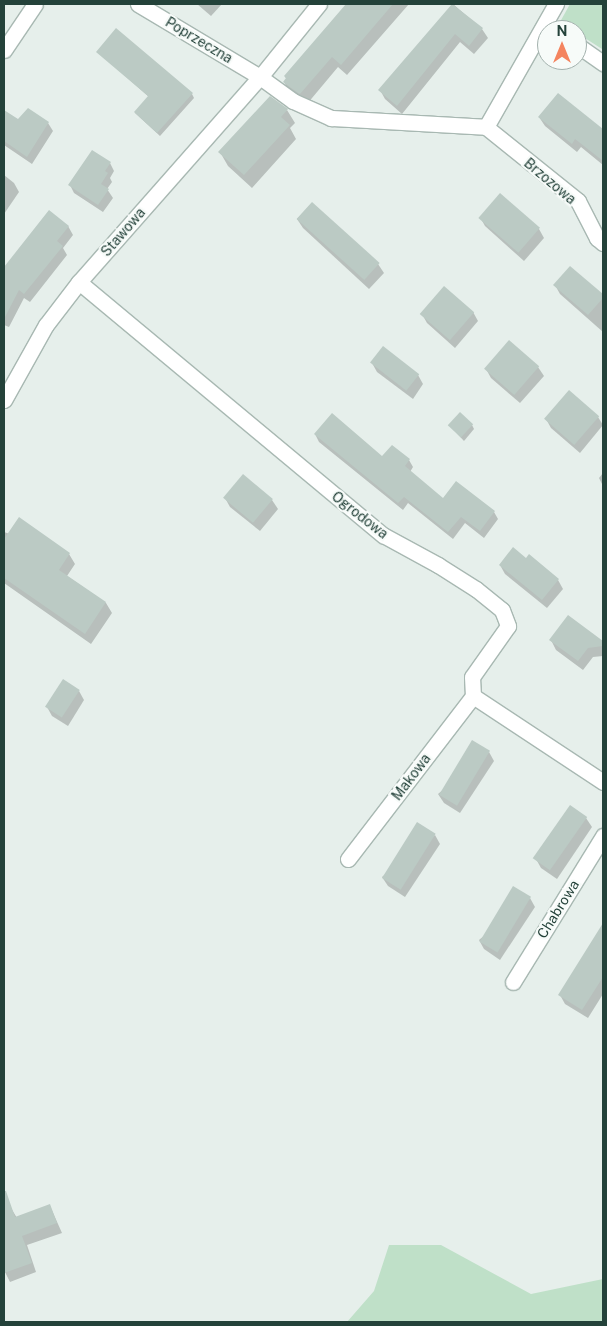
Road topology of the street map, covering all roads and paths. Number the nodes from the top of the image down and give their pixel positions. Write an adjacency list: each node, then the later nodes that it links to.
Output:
1 (35, 4): 7 (street)
2 (138, 4): 10 (street, Poprzeczna)
3 (320, 4): 10 (street, Stawowa)
4 (556, 4): 5 (street)
5 (551, 20)
6 (537, 46): 11 (street)
7 (4, 50)
8 (587, 52): 9 (street)
9 (603, 63)
10 (260, 77): 11 (street); 13 (street, Stawowa)
11 (486, 127): 12 (street, Brzozowa)
12 (603, 243)
13 (79, 282): 14 (street, Stawowa); 15 (street, Ogrodowa)
14 (4, 400)
15 (473, 696): 16 (street); 18 (street, Makowa)
16 (603, 782)
17 (603, 836): 19 (street, Chabrowa)
18 (348, 859)
19 (513, 982)

